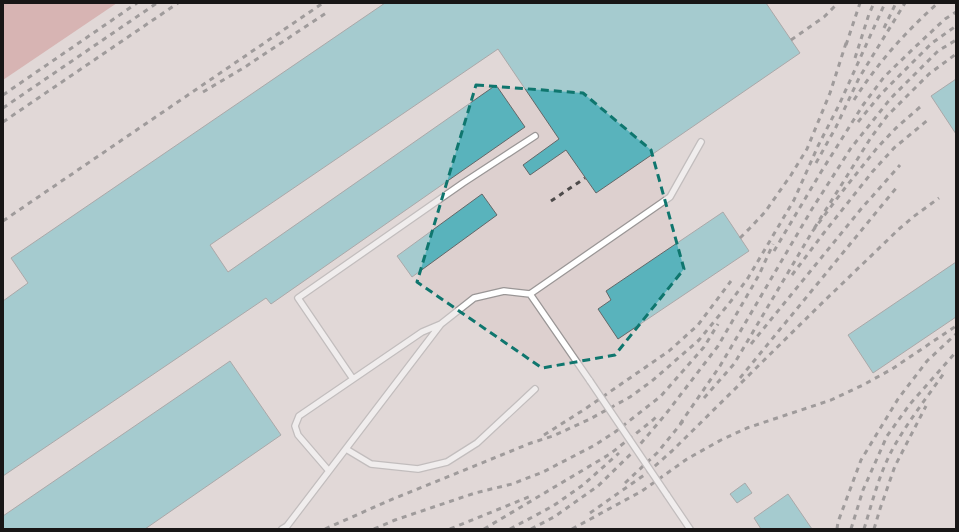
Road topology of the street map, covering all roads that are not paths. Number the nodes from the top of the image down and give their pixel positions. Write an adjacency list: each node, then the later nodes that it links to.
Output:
1 (535, 136): 5 (lane)
2 (701, 142): 3 (lane)
3 (530, 294): 4 (lane); 10 (lane, bridge)
4 (441, 324): 5 (lane); 7 (lane)
5 (353, 379): 8 (lane)
6 (535, 389): 7 (lane)
7 (346, 449): 8 (lane)
8 (329, 471): 9 (lane)
9 (282, 529)
10 (690, 529)

